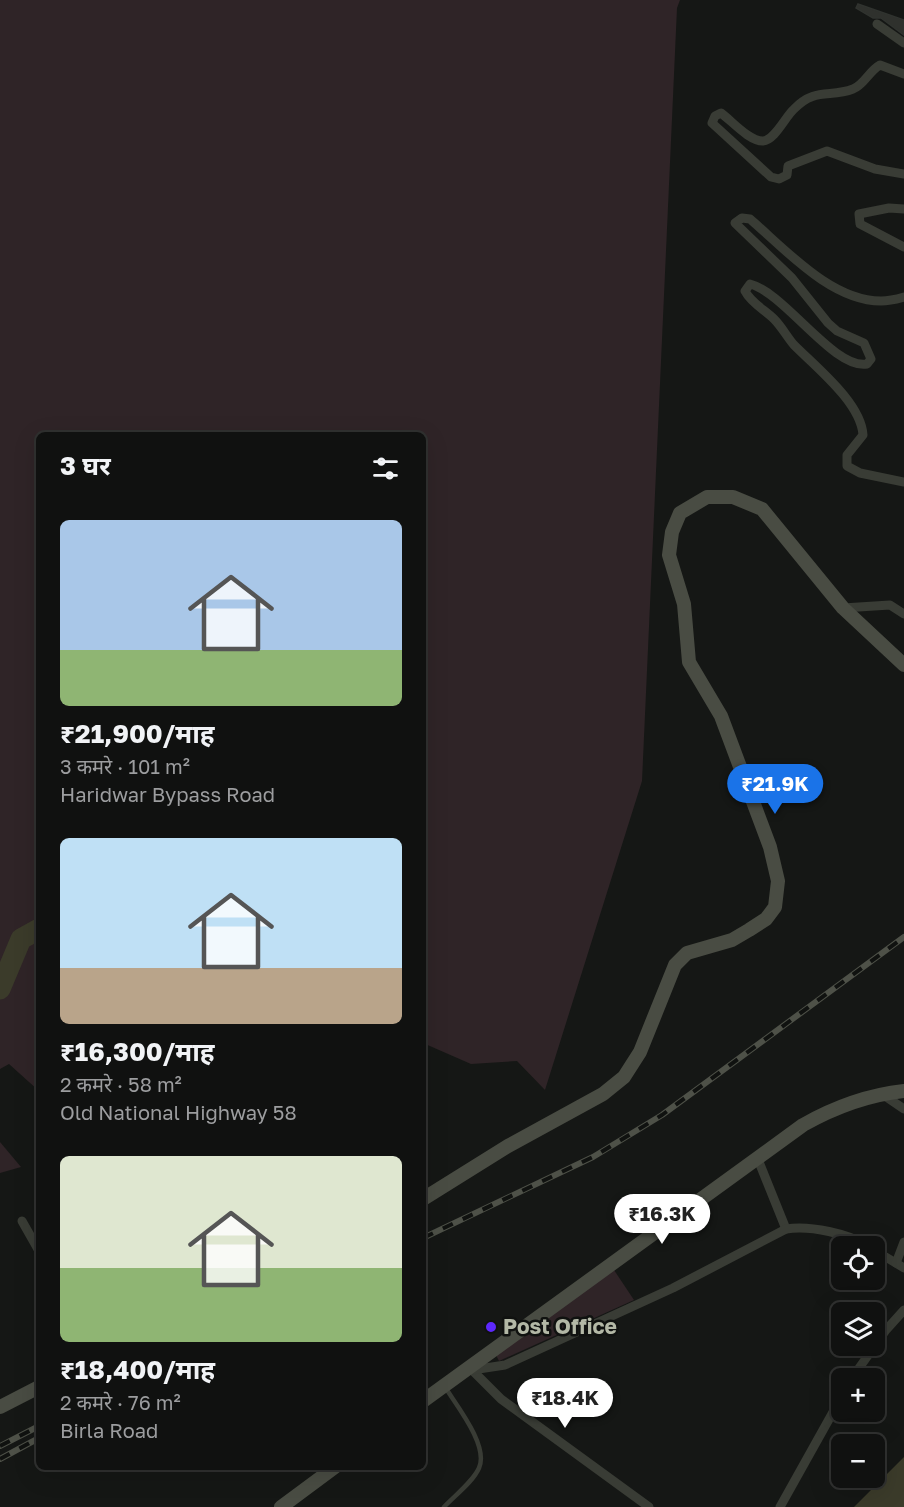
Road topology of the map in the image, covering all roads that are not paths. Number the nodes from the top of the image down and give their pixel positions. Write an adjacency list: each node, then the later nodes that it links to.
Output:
1 (877, 24): 2 (street)
2 (904, 43)
3 (904, 74): 4 (street)
4 (904, 174)
5 (904, 209): 6 (street)
6 (904, 247)
7 (904, 297): 8 (street)
8 (904, 482)
9 (843, 608): 10 (street); 11 (main road); 16 (main road)
10 (904, 614)
11 (904, 665)
12 (904, 1091): 13 (main road)
13 (882, 1094): 14 (street); 15 (main road)
14 (904, 1109)
15 (757, 1157): 18 (street); 25 (main road)
16 (426, 1197)
17 (22, 1221): 21 (street)
18 (786, 1229): 19 (street); 25 (street)
19 (843, 1236)
20 (904, 1242): 23 (street)
21 (36, 1246)
22 (885, 1256): 23 (street)
23 (900, 1265)
24 (904, 1310): 26 (street)
25 (470, 1368): 27 (main road); 35 (street)
26 (859, 1368)
27 (444, 1385): 29 (main road); 34 (lane)
28 (36, 1389): 30 (main road)
29 (426, 1399)
30 (0, 1407)
31 (831, 1416): 36 (street)
32 (330, 1470): 33 (main road)
33 (281, 1507)
34 (444, 1507)
35 (649, 1507)
36 (780, 1507)

